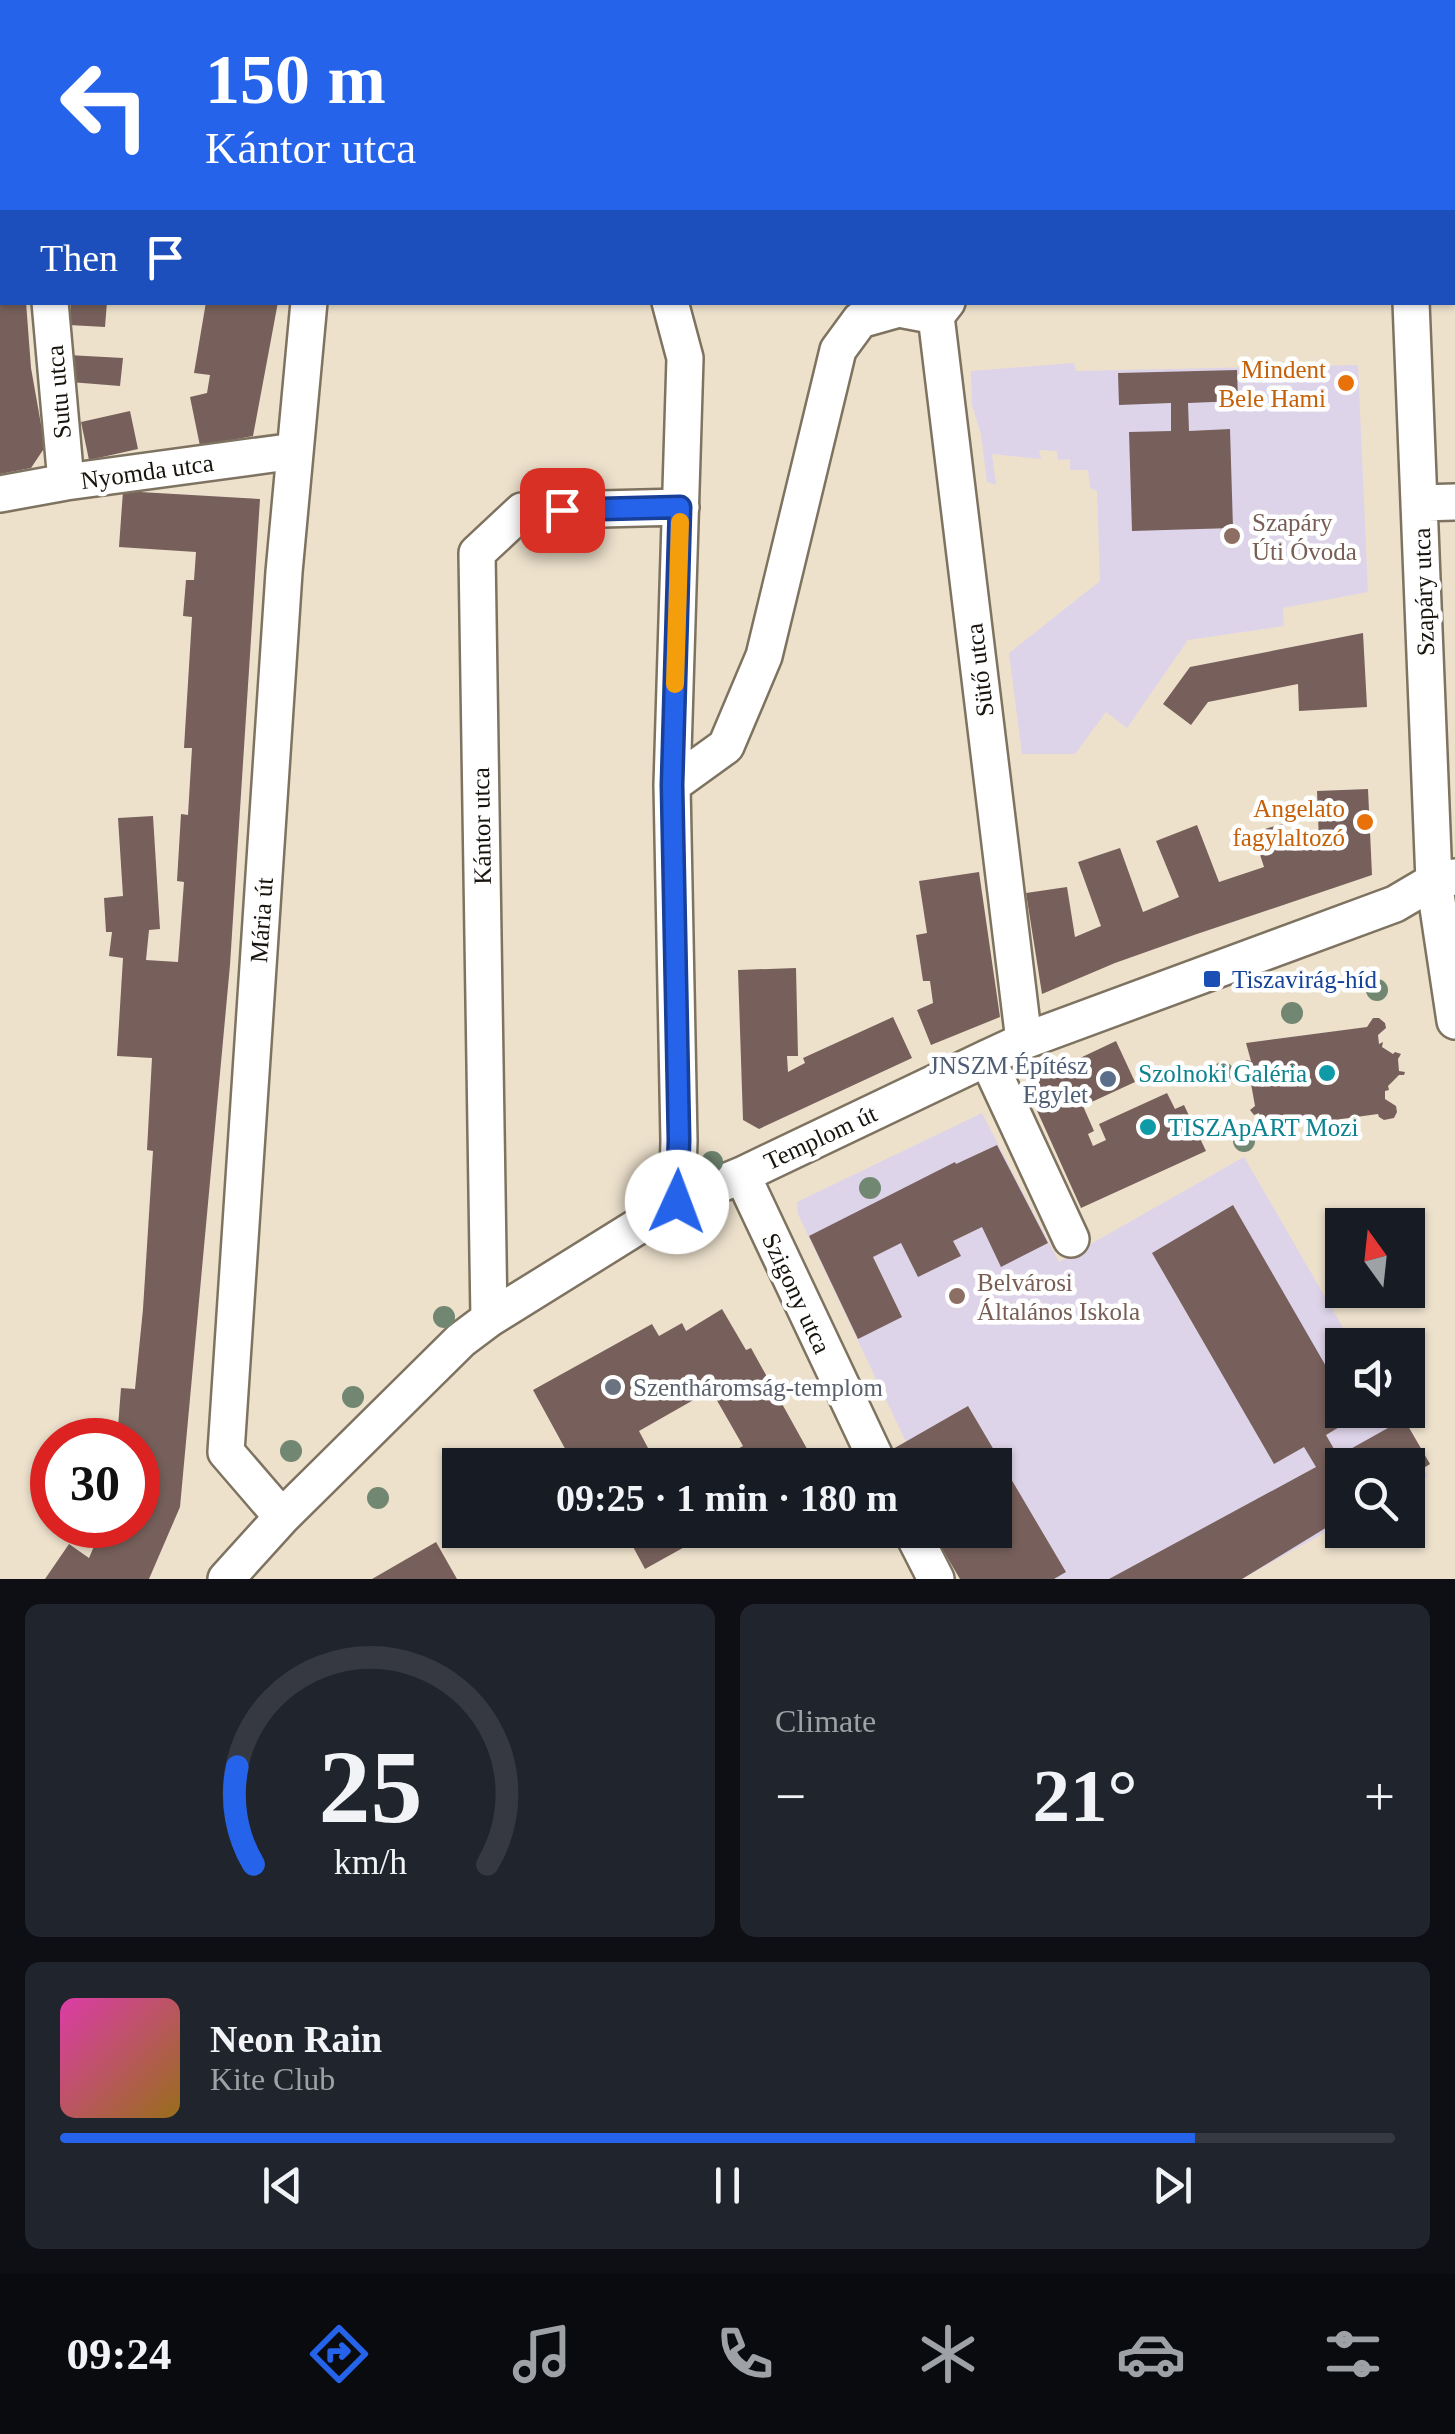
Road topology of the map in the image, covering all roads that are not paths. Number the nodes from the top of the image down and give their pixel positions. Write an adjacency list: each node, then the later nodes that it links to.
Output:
1 (50, 305): 8 (street, Sutu utca)
2 (309, 305): 7 (street, Mária út)
3 (671, 305): 12 (street)
4 (1411, 305): 11 (street, Szapáry utca)
5 (898, 306): 6 (street); 13 (street)
6 (942, 309): 16 (street, Sütő utca)
7 (295, 451): 8 (street, Nyomda utca); 23 (street, Mária út)
8 (66, 482): 9 (street, Nyomda utca)
9 (0, 494)
10 (1455, 502): 11 (street)
11 (1420, 503): 14 (street, Szapáry utca)
12 (680, 507): 13 (street); 21 (street, Kántor utca)
13 (672, 785): 19 (street)
14 (1444, 879): 15 (street, Szapáry utca); 16 (street, Templom út)
15 (1455, 1021)
16 (1024, 1041): 17 (street, Templom út)
17 (986, 1058): 18 (street, Templom út); 20 (street)
18 (742, 1175): 19 (street, Templom út); 22 (street, Szigony utca)
19 (677, 1202): 21 (street, Templom út)
20 (1071, 1239)
21 (488, 1318): 23 (street, Templom út)
22 (871, 1448)
23 (282, 1518): 25 (street, Templom út)
24 (921, 1548): 26 (street)
25 (226, 1579)
26 (936, 1579)

